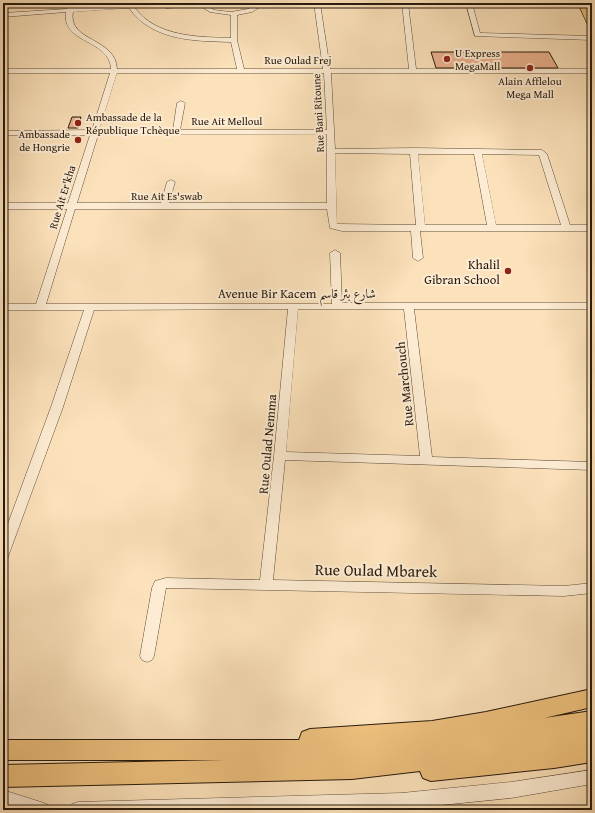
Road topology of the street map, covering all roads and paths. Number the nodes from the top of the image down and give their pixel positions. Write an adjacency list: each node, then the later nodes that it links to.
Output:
1 (4, 3): 12 (street)
2 (71, 3): 13 (street)
3 (173, 3): 11 (street)
4 (200, 3): 11 (street); 15 (street)
5 (263, 3): 15 (street)
6 (317, 3): 23 (street, Rue Bani Ritoune)
7 (405, 3): 24 (street)
8 (469, 3): 18 (street)
9 (582, 3): 17 (main road)
10 (588, 3): 14 (main road)
11 (133, 6): 13 (street); 19 (street)
12 (3, 7)
13 (71, 11): 16 (street); 21 (street)
14 (592, 11)
15 (234, 13): 19 (street)
16 (3, 15)
17 (592, 25)
18 (592, 38)
19 (234, 40): 22 (street)
20 (3, 71): 21 (street, Rue Oulad Frej)
21 (114, 71): 22 (street, Rue Oulad Frej); 30 (street, Rue Ait Er'kha)
22 (241, 71): 23 (street, Rue Oulad Frej)
23 (327, 71): 24 (street, Rue Oulad Frej); 28 (street, Rue Bani Ritoune)
24 (413, 71): 25 (street, Rue Oulad Frej)
25 (592, 71)
26 (181, 104): 27 (street)
27 (176, 132): 28 (street, Rue Ait Melloul); 30 (street, Rue Ait Melloul)
28 (331, 132): 32 (street, Rue Bani Ritoune)
29 (3, 133): 30 (street, Rue Ait Melloul)
30 (95, 133): 37 (street, Rue Ait Er'kha)
31 (414, 150): 32 (street); 33 (street); 39 (street)
32 (331, 151): 36 (street, Rue Bani Ritoune)
33 (477, 151): 40 (street); 41 (street)
34 (171, 182): 38 (street)
35 (3, 206): 37 (street, Rue Ait Es'swab)
36 (330, 206): 38 (street, Rue Ait Es'swab); 39 (street, Rue Bani Ritoune)
37 (71, 207): 38 (street, Rue Ait Es'swab); 49 (street, Rue Ait Er'kha)
38 (164, 207)
39 (418, 228): 40 (street); 44 (street)
40 (492, 228): 41 (street)
41 (566, 228): 42 (street)
42 (592, 228)
43 (336, 253): 45 (street)
44 (418, 258)
45 (337, 306): 46 (street, Avenue Bir Kacem شارع بئر قاسم); 51 (street, Avenue Bir Kacem شارع بئر قاسم)
46 (409, 306): 47 (street, Avenue Bir Kacem شارع بئر قاسم); 53 (street, Rue Marchouch)
47 (592, 306)
48 (3, 307): 49 (street, Avenue Bir Kacem شارع بئر قاسم)
49 (40, 307): 50 (street, Avenue Bir Kacem شارع بئر قاسم)
50 (90, 307): 51 (street, Avenue Bir Kacem شارع بئر قاسم); 55 (street)
51 (293, 307): 52 (street, Rue Oulad Nemma)
52 (280, 456): 53 (street); 56 (street, Rue Oulad Nemma)
53 (426, 459): 54 (street)
54 (592, 466)
55 (3, 554)
56 (266, 584): 57 (street, Rue Oulad Mbarek); 58 (street, Rue Oulad Mbarek)
57 (592, 588)
58 (146, 656)
59 (592, 698): 63 (highway)
60 (592, 721): 63 (highway)
61 (592, 735): 65 (highway)
62 (3, 750): 63 (highway)
63 (198, 750)
64 (592, 752): 65 (highway)
65 (352, 768): 66 (highway)
66 (3, 776)
67 (592, 777): 69 (street)
68 (3, 798): 70 (street)
69 (403, 805): 71 (street)
70 (41, 810)
71 (78, 810)

